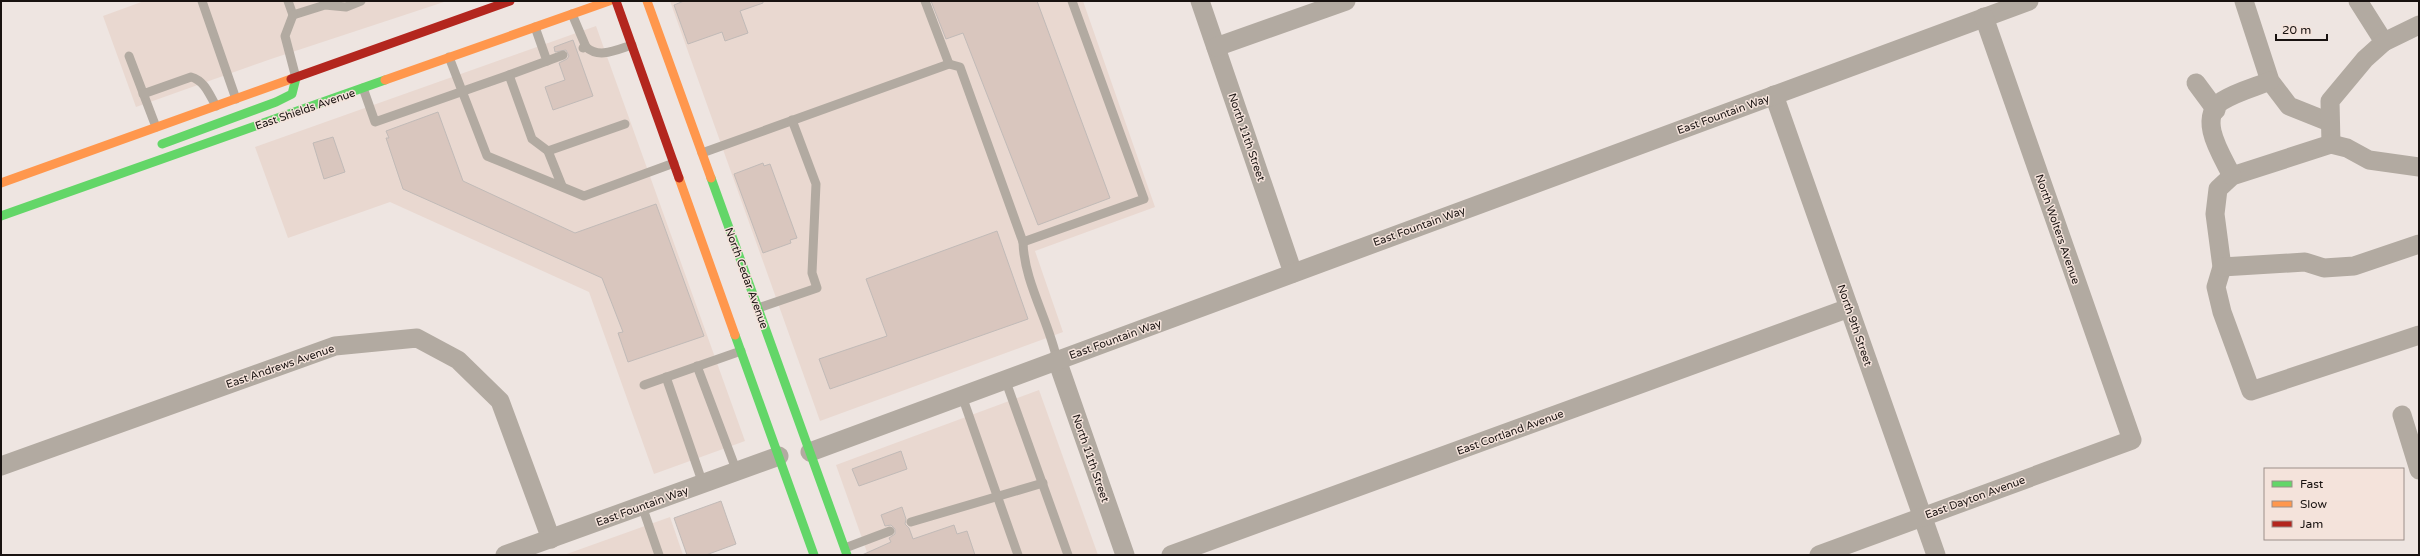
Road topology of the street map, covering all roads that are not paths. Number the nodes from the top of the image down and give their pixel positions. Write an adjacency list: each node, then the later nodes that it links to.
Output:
1 (202, 1): 36 (lane)
2 (288, 1): 16 (lane)
3 (361, 1): 16 (lane)
4 (609, 1): 15 (main road, East Shields Avenue)
5 (616, 1): 21 (main road)
6 (647, 1): 46 (main road, North Cedar Avenue)
7 (925, 1): 27 (lane)
8 (1072, 1): 56 (lane)
9 (1200, 1): 22 (street, North 11th Street)
10 (1346, 1): 22 (street)
11 (2029, 1): 17 (street, East Fountain Way)
12 (2244, 1): 30 (street)
13 (2358, 1): 20 (street)
14 (505, 2): 29 (main road)
15 (572, 14): 19 (main road, East Shields Avenue); 21 (lane)
16 (293, 15): 29 (lane)
17 (1984, 17): 35 (street, East Fountain Way); 73 (street, North Wolters Avenue)
18 (2419, 25): 20 (street)
19 (535, 27): 25 (main road, East Shields Avenue); 26 (lane)
20 (2384, 42): 40 (street)
21 (632, 45): 48 (main road)
22 (1216, 47): 59 (street, North 11th Street)
23 (563, 55): 26 (lane)
24 (129, 56): 34 (lane)
25 (450, 57): 32 (main road, East Shields Avenue); 33 (lane)
26 (547, 61): 28 (lane)
27 (949, 64): 39 (lane); 56 (lane)
28 (509, 75): 33 (lane); 45 (lane)
29 (296, 78): 36 (main road); 44 (main road)
30 (2270, 81): 38 (street); 40 (street)
31 (2196, 83): 38 (street)
32 (363, 88): 33 (lane); 51 (main road, East Shields Avenue)
33 (462, 91): 54 (lane)
34 (143, 94): 37 (lane); 42 (lane)
35 (1774, 95): 59 (street, East Fountain Way); 62 (street, North 9th Street)
36 (236, 99): 37 (main road)
37 (216, 106): 42 (main road)
38 (2216, 110): 52 (street)
39 (792, 120): 46 (lane); 61 (lane)
40 (2329, 122): 43 (street)
41 (625, 124): 45 (lane)
42 (156, 128): 53 (main road)
43 (2331, 144): 49 (street); 52 (street)
44 (156, 147)
45 (548, 151): 54 (lane)
46 (702, 153): 61 (main road, North Cedar Avenue)
47 (130, 161): 51 (main road)
48 (674, 163): 50 (main road); 54 (lane); 64 (main road)
49 (2419, 167)
50 (687, 169)
51 (113, 176): 55 (main road, East Shields Avenue)
52 (2232, 176): 58 (street)
53 (1, 183)
54 (562, 186)
55 (1, 216)
56 (1023, 242): 66 (lane)
57 (2419, 244): 58 (street)
58 (2222, 267): 63 (street)
59 (1293, 273): 66 (street, East Fountain Way)
60 (742, 297): 61 (main road)
61 (758, 308): 74 (main road, North Cedar Avenue)
62 (1849, 308): 83 (street, North 9th Street); 96 (street, East Cortland Avenue)
63 (2419, 335)
64 (741, 350): 65 (main road); 67 (lane); 75 (main road)
65 (754, 359)
66 (1057, 360): 69 (street, East Fountain Way); 95 (street, North 11th Street)
67 (697, 366): 68 (lane); 78 (lane)
68 (666, 377): 70 (lane); 80 (lane)
69 (1005, 379): 71 (street, East Fountain Way); 79 (lane)
70 (644, 385)
71 (962, 396): 74 (street, East Fountain Way); 81 (lane)
72 (2402, 416): 77 (street)
73 (2132, 440): 83 (street, East Dayton Avenue)
74 (804, 451): 89 (main road, North Cedar Avenue)
75 (784, 457): 78 (street, East Fountain Way); 92 (main road)
76 (1, 466): 86 (street, East Andrews Avenue)
77 (2419, 470)
78 (737, 472): 80 (street, East Fountain Way)
79 (1043, 483): 81 (lane); 94 (lane)
80 (703, 484): 82 (street, East Fountain Way)
81 (998, 498): 84 (lane); 93 (lane)
82 (642, 506): 86 (street, East Fountain Way); 91 (lane)
83 (1922, 517): 97 (street, East Dayton Avenue); 98 (street, North 9th Street)
84 (912, 522)
85 (890, 531): 89 (lane)
86 (551, 539): 88 (street, East Fountain Way)
87 (834, 542): 89 (main road)
88 (533, 550): 90 (street, East Fountain Way)
89 (846, 552)
90 (505, 555)
91 (659, 555)
92 (814, 555)
93 (1018, 555)
94 (1068, 555)
95 (1126, 555)
96 (1172, 555)
97 (1819, 555)
98 (1936, 555)

